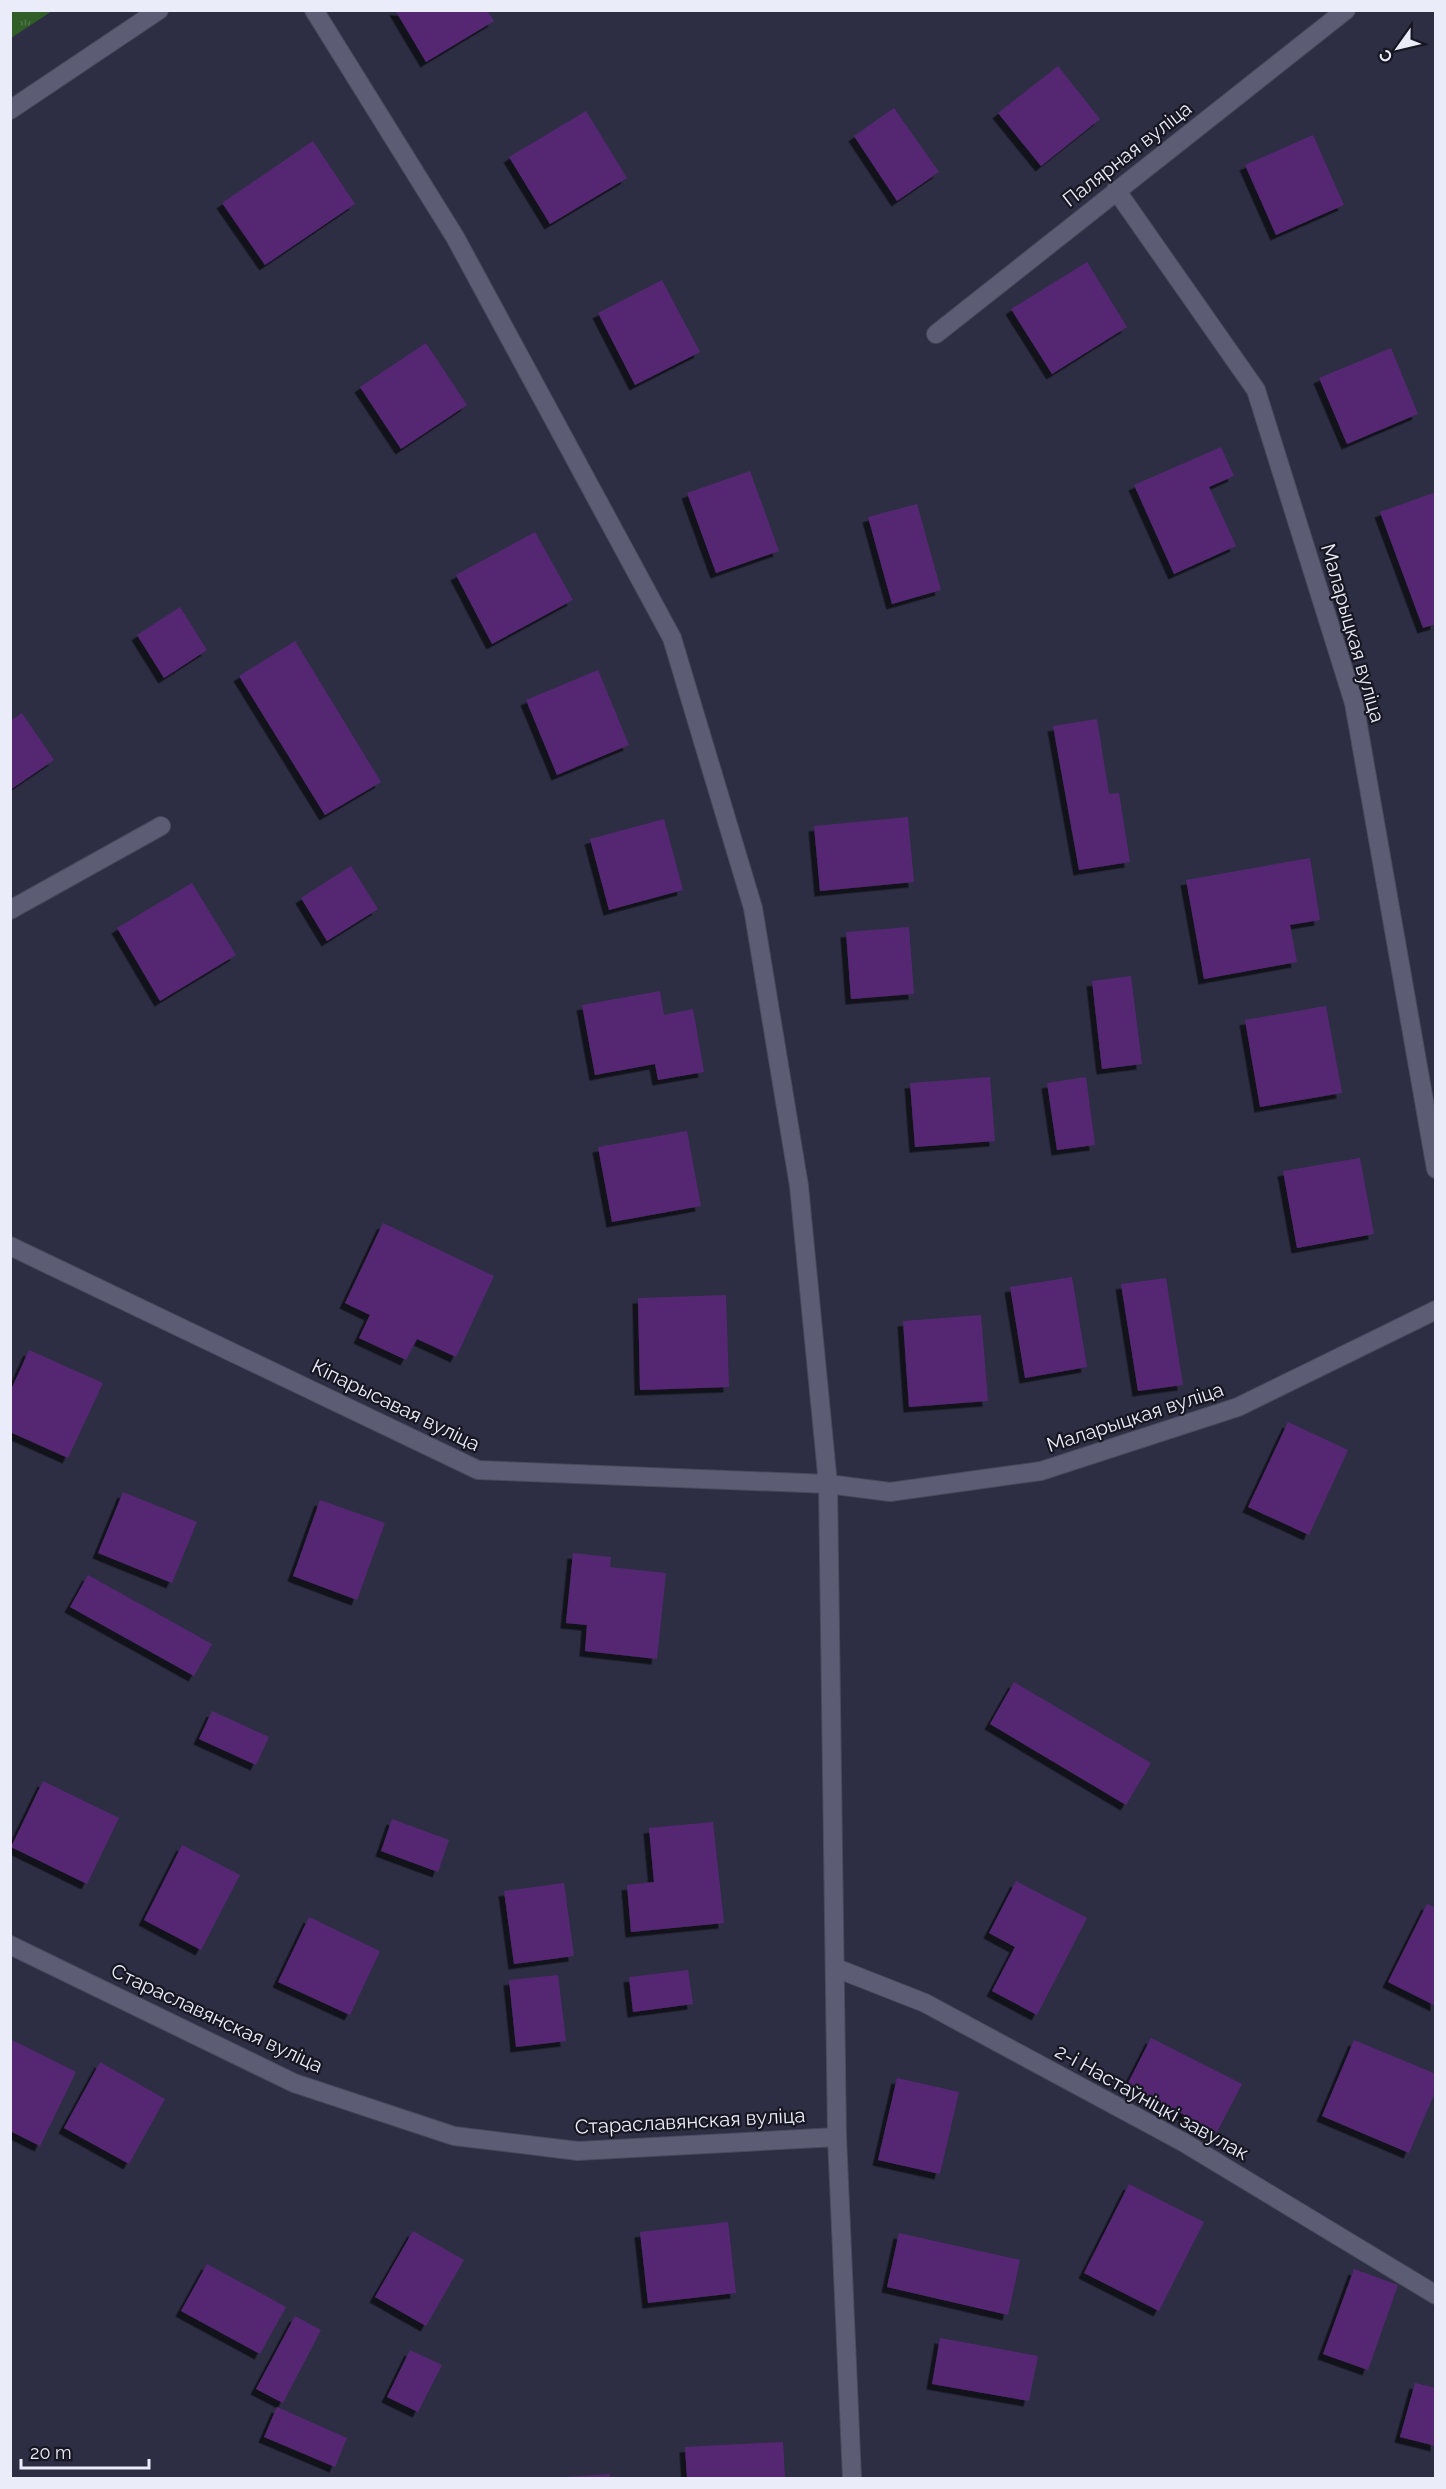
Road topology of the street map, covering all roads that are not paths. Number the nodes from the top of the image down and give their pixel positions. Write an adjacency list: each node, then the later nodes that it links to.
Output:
1 (159, 10): 4 (street)
2 (314, 10): 12 (street)
3 (1346, 10): 5 (street, Палярная вуліца)
4 (10, 110)
5 (1116, 190): 6 (street, Палярная вуліца); 9 (street, Маларыцкая вуліца)
6 (936, 334)
7 (161, 826): 8 (street)
8 (10, 910)
9 (1436, 1169)
10 (10, 1246): 12 (street, Кіпарысавая вуліца)
11 (1436, 1310): 12 (street, Маларыцкая вуліца)
12 (828, 1484): 14 (street)
13 (10, 1945): 15 (street, Стараславянская вуліца)
14 (836, 1968): 15 (street); 16 (street, 2-і Настаўніцкі завулак)
15 (837, 2137): 17 (street)
16 (1436, 2295)
17 (852, 2478)

